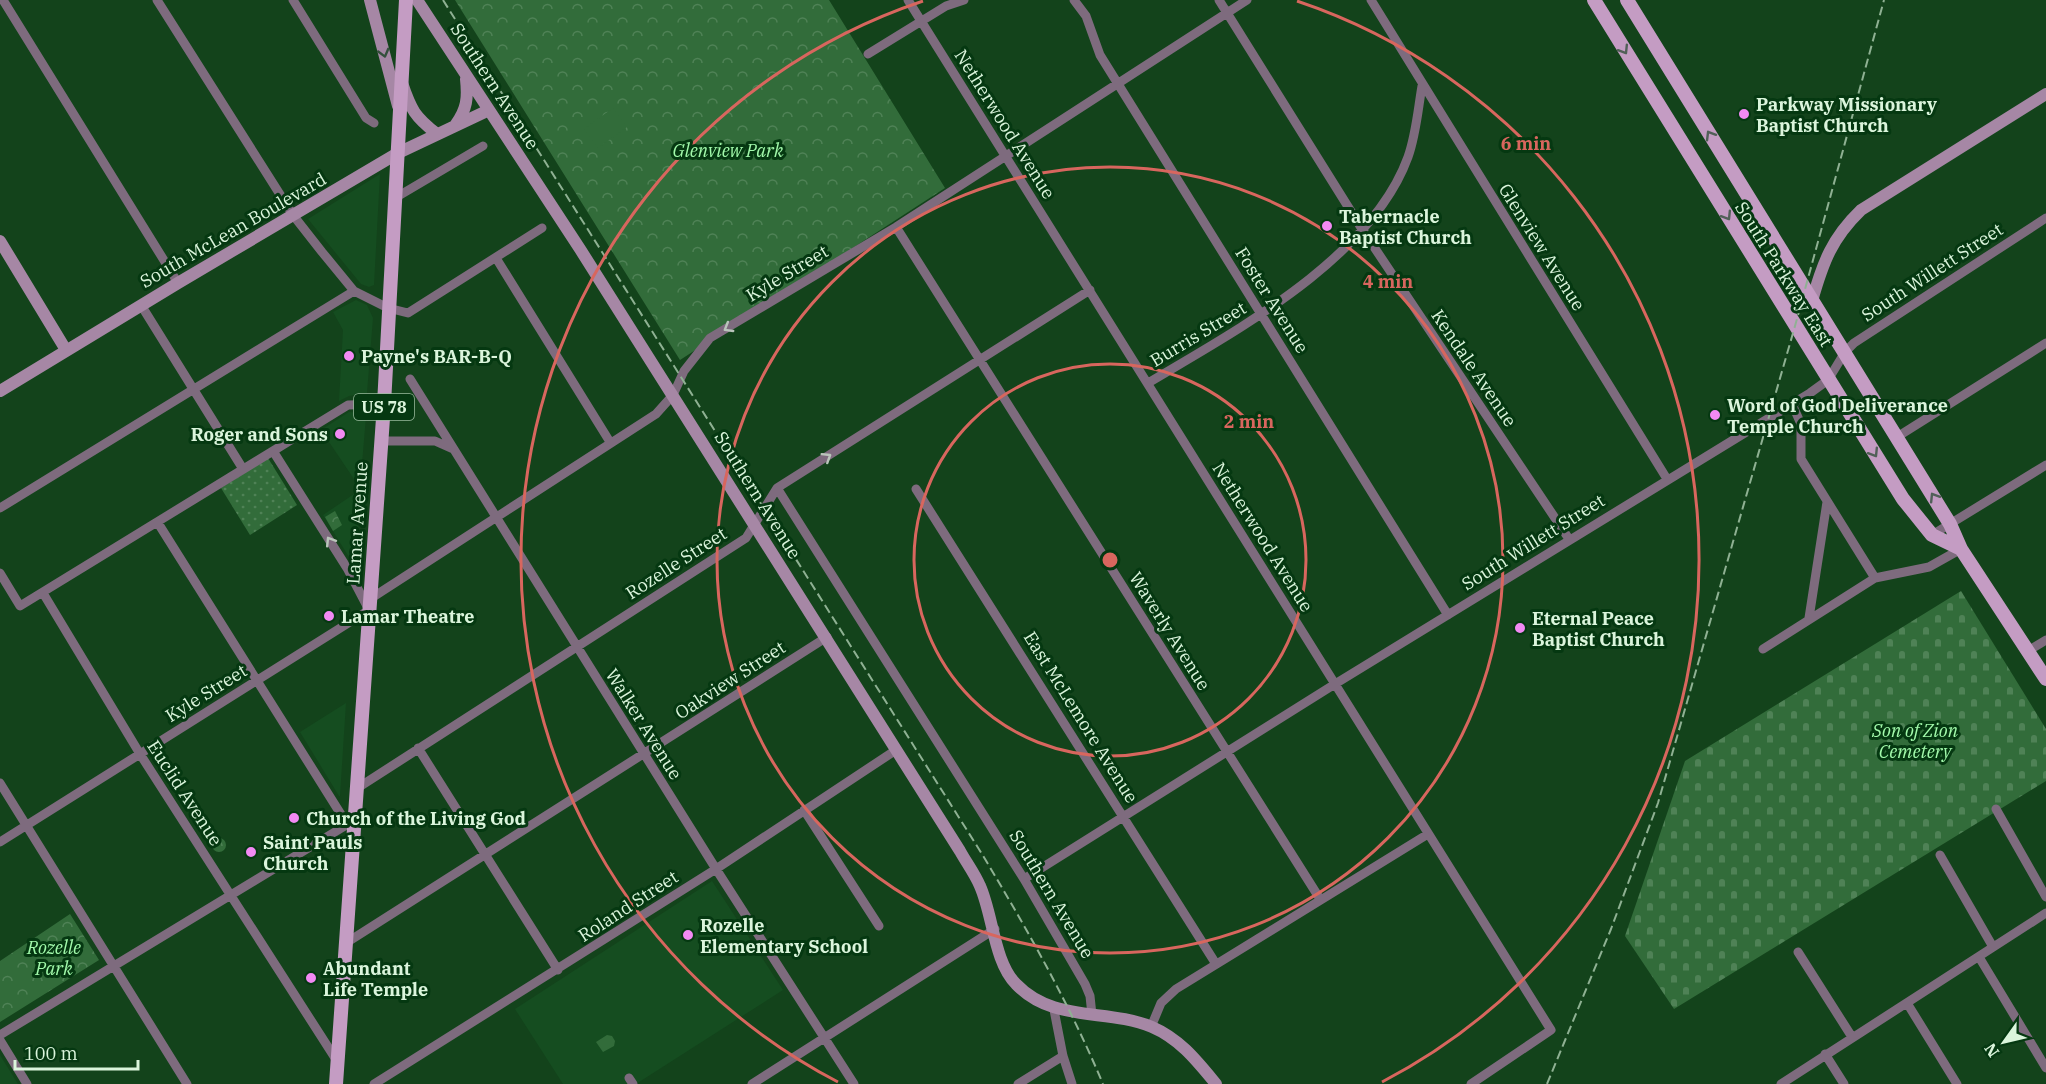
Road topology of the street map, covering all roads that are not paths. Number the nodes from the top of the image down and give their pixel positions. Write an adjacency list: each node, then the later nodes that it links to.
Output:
1 (3, 0): 40 (street)
2 (157, 0): 33 (street)
3 (293, 0): 26 (street)
4 (370, 0): 24 (main road, one-way to 24)
5 (406, 0): 20 (main road, Lamar Avenue / US 78)
6 (417, 0): 19 (main road, Southern Avenue)
7 (908, 0): 17 (street, Netherwood Avenue)
8 (964, 0): 15 (street)
9 (1074, 0): 21 (street, Foster Avenue)
10 (1219, 0): 16 (street, Kendale Avenue)
11 (1247, 0): 16 (street, Kyle Street)
12 (1371, 0): 22 (street, Glenview Avenue)
13 (1594, 0): 52 (main road, South Parkway East, one-way to 52)
14 (1627, 0): 43 (main road, South Parkway East, one-way to 14)
15 (948, 3): 17 (street)
16 (1227, 12): 21 (street, Kyle Street); 37 (street, Kendale Avenue)
17 (921, 21): 18 (street); 31 (street, Netherwood Avenue)
18 (868, 54)
19 (466, 75): 25 (main road, Southern Avenue); 27 (main road)
20 (400, 78): 24 (main road, Lamar Avenue / US 78); 28 (main road)
21 (1118, 84): 31 (street, Kyle Street); 46 (street, Foster Avenue)
22 (1422, 86): 37 (street, Burris Street); 66 (street, Glenview Avenue)
23 (2046, 94): 43 (main road)
24 (399, 106): 30 (main road, Lamar Avenue / US 78)
25 (489, 110): 27 (main road, South McLean Boulevard); 56 (main road, Southern Avenue)
26 (374, 123)
27 (454, 127): 28 (main road, South McLean Boulevard)
28 (437, 134): 30 (main road, South McLean Boulevard)
29 (483, 146): 32 (street)
30 (398, 153): 32 (main road, Lamar Avenue / US 78); 33 (main road, South McLean Boulevard)
31 (1005, 155): 35 (street, Kyle Street); 41 (street, Netherwood Avenue)
32 (395, 198): 45 (main road, Lamar Avenue / US 78)
33 (293, 215): 40 (main road, South McLean Boulevard); 42 (street)
34 (2046, 218): 49 (street, South Willett Street)
35 (896, 227): 50 (street, Waverly Avenue); 56 (street, Kyle Street, one-way to 56)
36 (542, 228): 39 (street)
37 (1362, 229): 46 (street, Burris Street); 76 (street, Kendale Avenue)
38 (0, 242): 48 (main road)
39 (496, 258): 45 (street); 61 (street)
40 (178, 283): 44 (main road, South McLean Boulevard)
41 (1090, 290): 50 (street, Rozelle Street); 53 (street, Netherwood Avenue)
42 (354, 291): 45 (street); 54 (street)
43 (1812, 301): 49 (main road, South Parkway East)
44 (141, 305): 48 (main road, South McLean Boulevard); 54 (street)
45 (388, 308): 57 (main road, Lamar Avenue / US 78)
46 (1262, 315): 53 (street, Burris Street); 82 (street, Foster Avenue)
47 (2046, 343): 59 (street)
48 (66, 350): 55 (main road, South McLean Boulevard)
49 (1845, 352): 52 (street, South Willett Street); 59 (main road, South Parkway East)
50 (980, 360): 67 (street, Rozelle Street, one-way to 50); 94 (street, Waverly Avenue)
51 (410, 380): 62 (street, Walker Avenue)
52 (1828, 380): 58 (street, South Willett Street); 75 (main road, South Parkway East, one-way to 75)
53 (1148, 383): 91 (street, Netherwood Avenue)
54 (192, 390): 65 (street); 70 (street)
55 (0, 392)
56 (673, 395): 61 (street, Kyle Street); 73 (main road, Southern Avenue)
57 (384, 404): 60 (main road, Lamar Avenue / US 78); 63 (street)
58 (1792, 404): 66 (street, South Willett Street); 69 (street)
59 (1897, 437): 74 (main road, South Parkway East, one-way to 59)
60 (381, 441): 62 (street); 81 (main road, Lamar Avenue / US 78)
61 (610, 442): 71 (street, Kyle Street)
62 (453, 449): 71 (street, Walker Avenue)
63 (273, 451): 65 (street); 81 (street, one-way to 63)
64 (2046, 465): 74 (street)
65 (243, 469): 72 (street)
66 (1667, 479): 76 (street, South Willett Street)
67 (777, 488): 73 (street, Rozelle Street); 109 (street, Southern Avenue)
68 (916, 489): 101 (street, East McLemore Avenue)
69 (1827, 502): 79 (street); 83 (street)
70 (0, 508)
71 (496, 520): 81 (street, Kyle Street); 86 (street, Walker Avenue)
72 (158, 523): 80 (street); 90 (street)
73 (755, 524): 84 (main road, Southern Avenue); 86 (street, Rozelle Street)
74 (1950, 524): 75 (street); 77 (main road, South Parkway East)
75 (1932, 535): 77 (main road, South Parkway East)
76 (1569, 539): 82 (street, South Willett Street)
77 (1961, 549): 79 (street); 88 (main road, South Parkway East)
78 (0, 573): 80 (street)
79 (1875, 578): 83 (street)
80 (43, 594): 95 (street, Euclid Avenue)
81 (369, 605): 90 (street, Kyle Street); 98 (main road, Lamar Avenue / US 78)
82 (1448, 615): 91 (street, South Willett Street)
83 (1809, 618): 87 (street)
84 (827, 637): 93 (main road, Southern Avenue); 96 (street, Oakview Street)
85 (2046, 640): 88 (street)
86 (576, 647): 92 (street, Rozelle Street); 96 (street, Walker Avenue)
87 (1763, 648)
88 (2028, 651): 89 (main road, South Parkway East)
89 (2046, 679)
90 (257, 680): 95 (street, Kyle Street); 102 (street)
91 (1335, 684): 94 (street, South Willett Street); 104 (street, Netherwood Avenue)
92 (418, 748): 98 (street, Rozelle Street); 106 (street)
93 (896, 750): 100 (street, Roland Street); 115 (main road, Southern Avenue)
94 (1227, 752): 101 (street, South Willett Street); 112 (street, Waverly Avenue)
95 (140, 754): 103 (street, Kyle Street); 110 (street, Euclid Avenue)
96 (645, 754): 106 (street, Oakview Street); 108 (street, Walker Avenue)
97 (0, 783): 103 (street)
98 (356, 789): 102 (main road, Lamar Avenue / US 78)
99 (1996, 809): 111 (street)
100 (804, 810): 108 (street, Roland Street); 114 (street)
101 (1123, 816): 109 (street, South Willett Street); 120 (street, East McLemore Avenue)
102 (350, 823): 110 (street); 116 (main road, Lamar Avenue / US 78)
103 (27, 825): 105 (street, Kyle Street); 121 (street)
104 (1428, 834): 112 (street); 144 (street, Netherwood Avenue)
105 (0, 842)
106 (486, 855): 116 (street, Oakview Street); 122 (street)
107 (1940, 855): 117 (street)
108 (716, 869): 122 (street, Roland Street); 129 (street, Walker Avenue)
109 (1024, 879): 125 (street, Southern Avenue)
110 (231, 895): 121 (street); 133 (street, Euclid Avenue)
111 (2046, 897)
112 (1320, 899): 120 (street)
113 (2046, 913): 117 (street)
114 (879, 926)
115 (995, 929): 124 (main road, Southern Avenue); 129 (street)
116 (346, 943): 133 (main road, Lamar Avenue / US 78)
117 (1993, 947): 119 (street)
118 (1798, 952): 128 (street)
119 (1979, 957): 123 (street); 134 (street)
120 (1216, 964): 126 (street)
121 (113, 966): 127 (street); 136 (street)
122 (558, 970): 138 (street, Roland Street)
123 (1907, 1003): 128 (street); 147 (street)
124 (1054, 1010): 125 (main road, Southern Avenue); 132 (street)
125 (1092, 1015): 126 (main road)
126 (1151, 1027): 143 (main road)
127 (0, 1035)
128 (1852, 1037): 131 (street)
129 (824, 1038): 139 (street); 140 (street, Walker Avenue)
130 (0, 1040): 135 (street)
131 (1826, 1054): 145 (street); 146 (street)
132 (1063, 1056): 141 (street); 142 (street)
133 (338, 1062): 137 (main road, Lamar Avenue / US 78)
134 (2046, 1068)
135 (27, 1084)
136 (187, 1084)
137 (336, 1084)
138 (374, 1084)
139 (752, 1084)
140 (854, 1084)
141 (1018, 1084)
142 (1072, 1084)
143 (1216, 1084)
144 (1471, 1084)
145 (1781, 1084)
146 (1844, 1084)
147 (1957, 1084)

